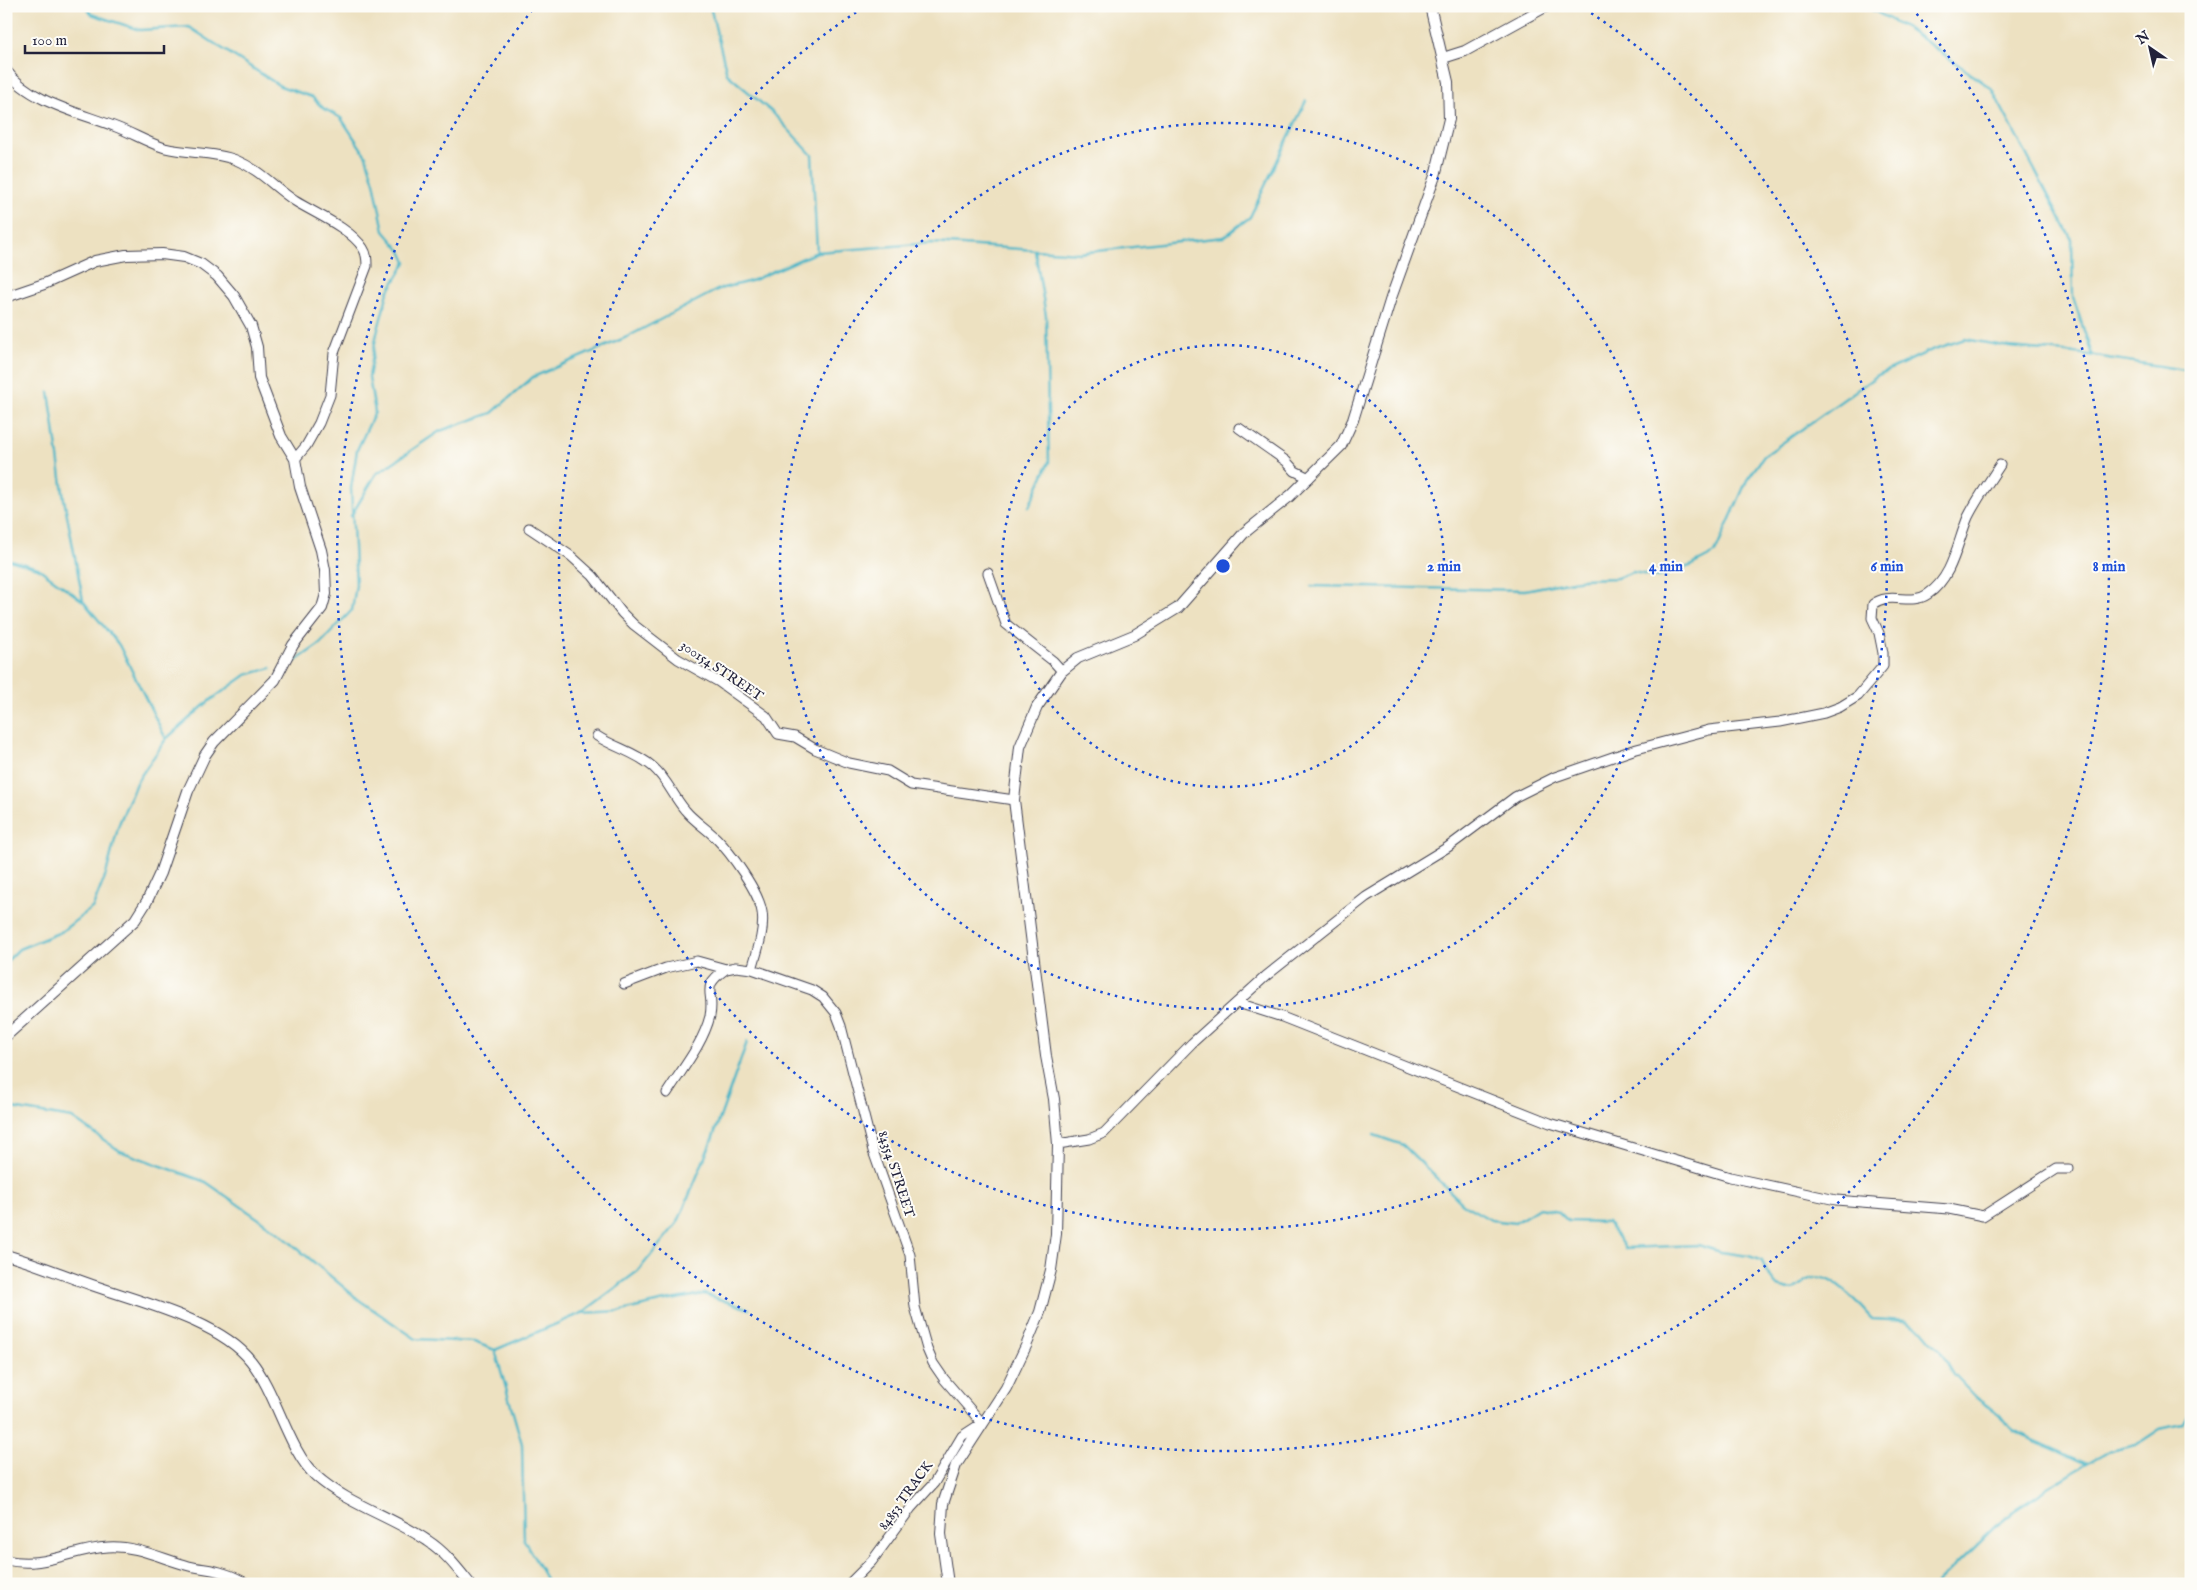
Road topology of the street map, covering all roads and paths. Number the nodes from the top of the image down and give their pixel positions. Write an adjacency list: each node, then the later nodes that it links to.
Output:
1 (1430, 6): 3 (street)
2 (1547, 6): 3 (street)
3 (1443, 58): 9 (street)
4 (6, 70): 7 (street)
5 (6, 297): 7 (street)
6 (1239, 428): 9 (street)
7 (296, 459): 19 (street)
8 (2000, 465): 18 (street)
9 (1308, 478): 12 (street)
10 (529, 528): 14 (street, 300154 STREET)
11 (988, 573): 12 (street)
12 (1062, 671): 14 (street)
13 (597, 736): 16 (street)
14 (1014, 800): 21 (street)
15 (726, 969): 16 (street, 84354 STREET); 17 (street, 84354 STREET); 20 (street)
16 (752, 969): 24 (street, 84354 STREET)
17 (624, 984)
18 (1238, 1003): 21 (street); 22 (street)
19 (6, 1036)
20 (667, 1093)
21 (1058, 1144): 24 (street)
22 (2069, 1168)
23 (6, 1255): 27 (street)
24 (982, 1423): 28 (street, 84853 TRACK); 29 (street)
25 (6, 1560): 26 (street)
26 (248, 1584)
27 (470, 1584)
28 (849, 1584)
29 (948, 1584)

